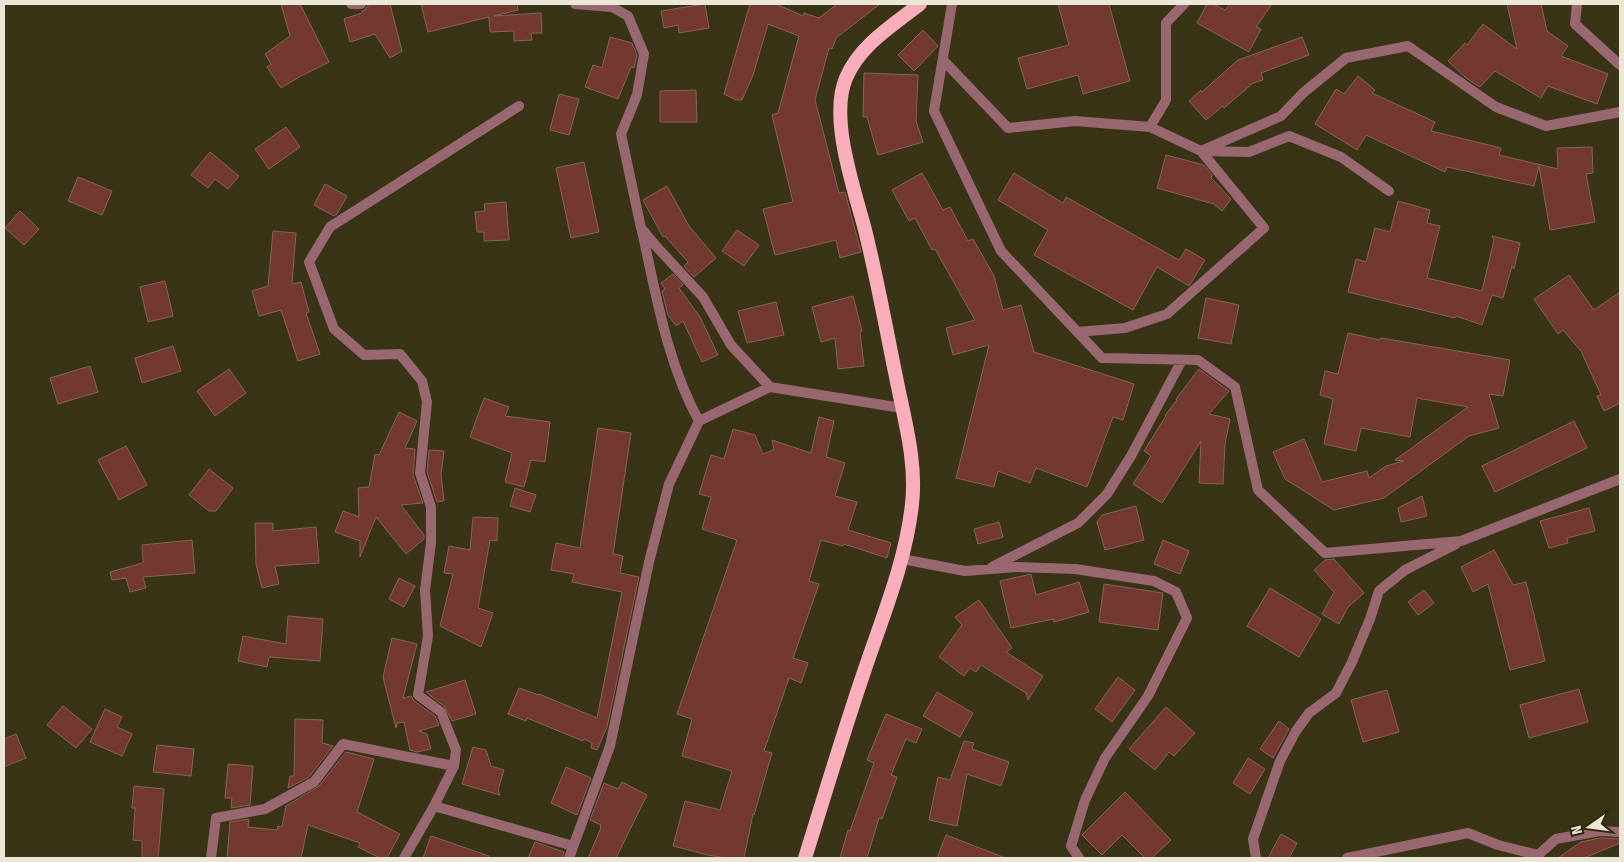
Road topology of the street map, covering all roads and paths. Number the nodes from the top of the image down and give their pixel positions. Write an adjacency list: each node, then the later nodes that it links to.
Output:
1 (351, 4): 2 (street)
2 (361, 4)
3 (575, 4): 15 (street)
4 (920, 4): 19 (highway)
5 (952, 4): 8 (street)
6 (1184, 4): 12 (street)
7 (1576, 4): 9 (street)
8 (943, 60): 12 (street); 16 (street)
9 (1620, 65)
10 (519, 106): 25 (street)
11 (1620, 112): 13 (street)
12 (1150, 126): 13 (street)
13 (1201, 151): 14 (street); 16 (street)
14 (1389, 191)
15 (641, 228): 18 (street); 20 (street)
16 (1077, 332): 17 (street)
17 (1182, 360): 22 (street); 24 (street)
18 (770, 386): 19 (street); 20 (street)
19 (902, 408): 23 (highway)
20 (699, 421): 28 (street)
21 (1620, 478): 22 (street)
22 (1461, 541): 34 (street)
23 (902, 559): 24 (street); 32 (highway)
24 (988, 570): 33 (street)
25 (454, 766): 26 (street); 29 (street)
26 (434, 806): 28 (street); 30 (street)
27 (1620, 832): 35 (street)
28 (573, 846): 31 (street)
29 (212, 858)
30 (404, 858)
31 (569, 858)
32 (805, 858)
33 (1079, 858)
34 (1256, 858)
35 (1347, 858)

